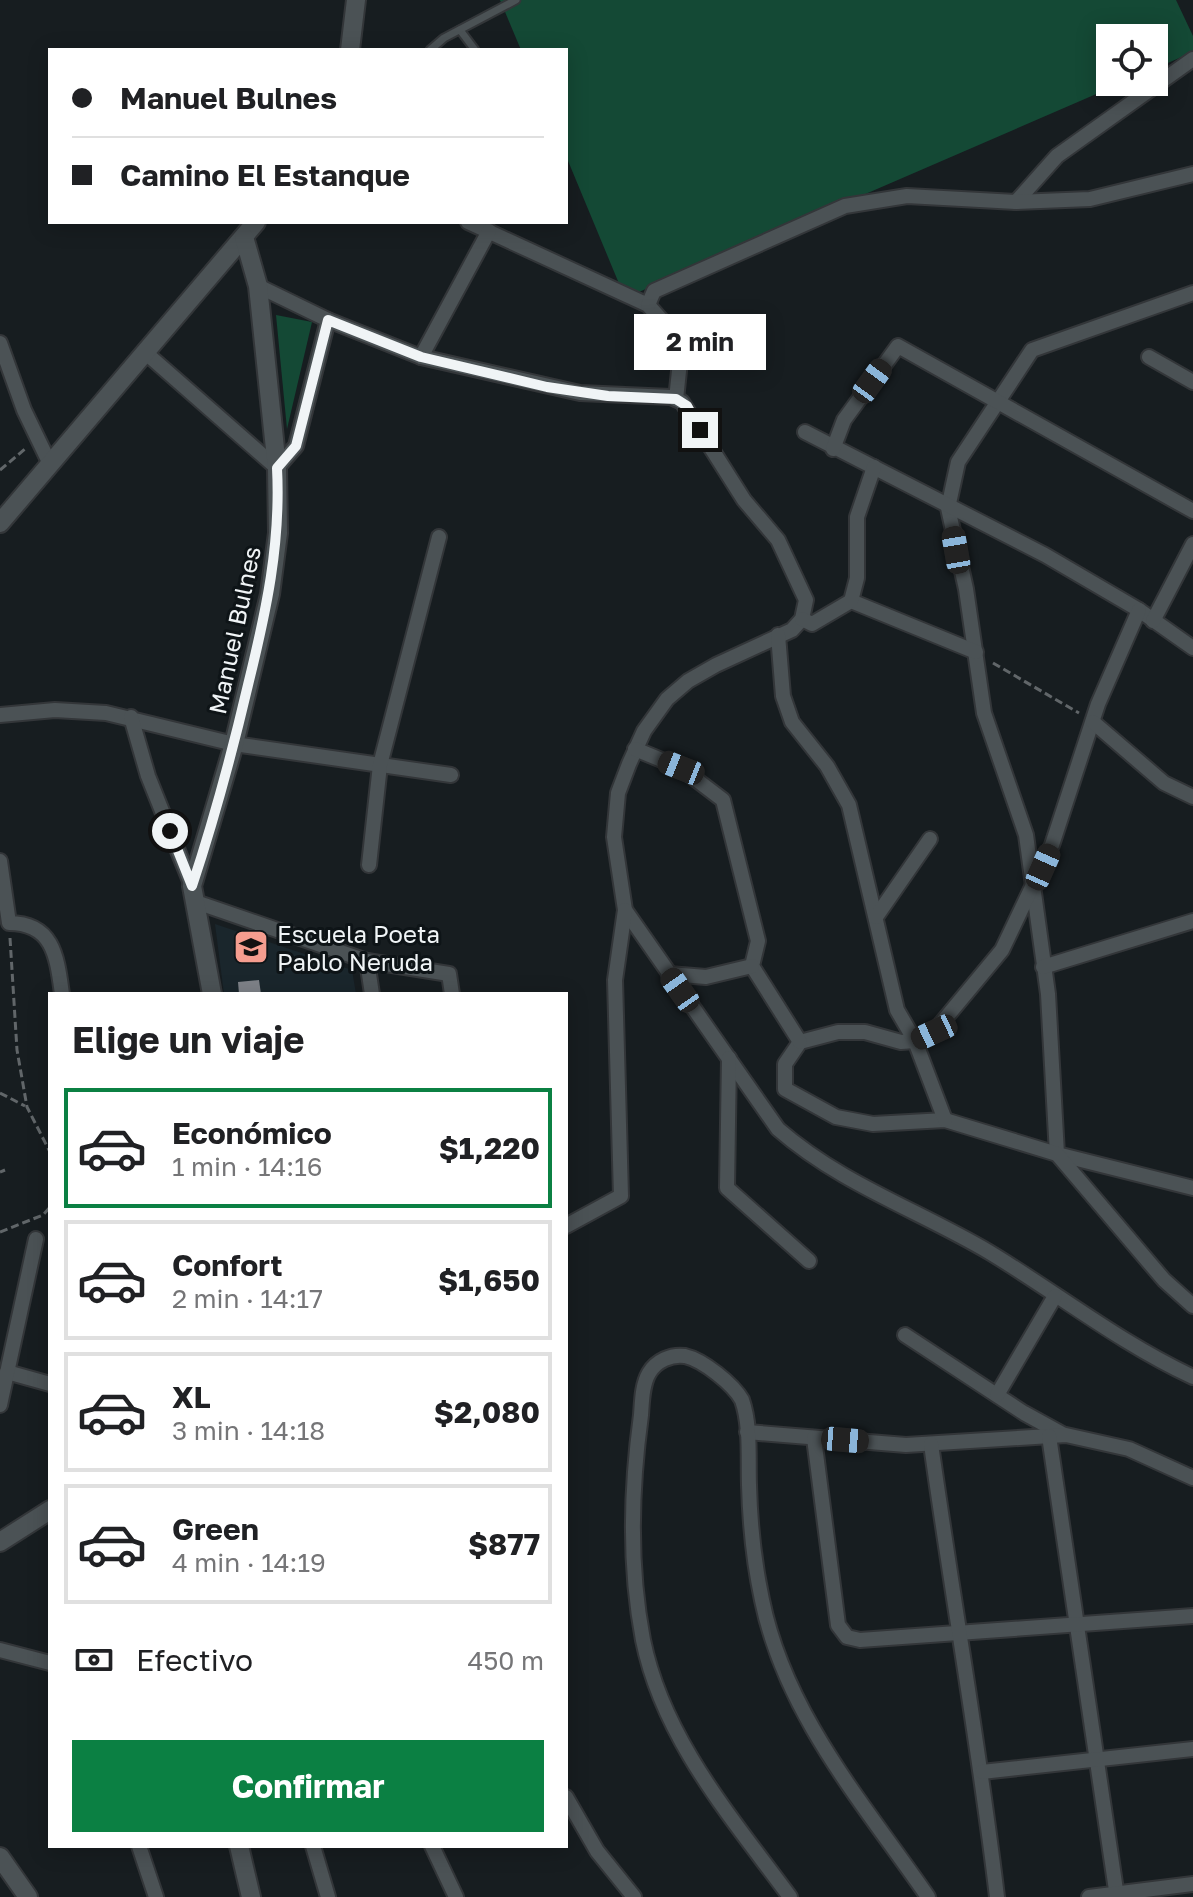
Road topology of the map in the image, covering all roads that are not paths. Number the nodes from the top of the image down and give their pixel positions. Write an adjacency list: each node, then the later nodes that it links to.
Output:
1 (356, 0): 4 (street)
2 (516, 0): 3 (lane)
3 (460, 30): 5 (lane); 6 (lane)
4 (350, 48)
5 (433, 48)
6 (474, 48)
7 (1193, 59): 9 (street)
8 (1193, 174): 9 (street)
9 (1016, 202): 15 (street)
10 (254, 224): 12 (street)
11 (494, 227): 15 (street); 19 (street)
12 (244, 237): 13 (street, Manuel Bulnes); 18 (street)
13 (258, 286): 16 (street); 28 (street, Manuel Bulnes)
14 (1193, 293): 23 (street)
15 (648, 305): 22 (street)
16 (328, 320): 19 (street); 28 (street)
17 (0, 343): 26 (street)
18 (147, 354): 26 (street); 28 (street)
19 (421, 357): 22 (street)
20 (1149, 357): 21 (street)
21 (1193, 382)
22 (676, 399): 36 (street)
23 (998, 403): 25 (street); 29 (street); 30 (street)
24 (805, 432): 25 (street)
25 (833, 449): 27 (street)
26 (50, 464): 31 (street)
27 (874, 467): 29 (street); 34 (street)
28 (277, 468): 44 (street, Manuel Bulnes)
29 (948, 508): 35 (street); 40 (street)
30 (1193, 511)
31 (0, 523)
32 (439, 537): 46 (street)
33 (1193, 544): 37 (street)
34 (851, 601): 36 (street); 40 (street)
35 (1139, 610): 37 (street); 43 (street)
36 (802, 619): 38 (street)
37 (1153, 621): 39 (street)
38 (778, 635): 45 (street); 55 (street)
39 (1193, 648)
40 (976, 652): 52 (street)
41 (0, 715): 42 (street)
42 (131, 717): 44 (street); 53 (street, Manuel Bulnes)
43 (1093, 722): 48 (street); 52 (street)
44 (234, 744): 46 (street); 53 (street, Manuel Bulnes)
45 (635, 749): 54 (street); 58 (street)
46 (380, 765): 47 (street); 51 (street)
47 (451, 775)
48 (1193, 797)
49 (930, 839): 55 (street)
50 (0, 861): 61 (street)
51 (369, 865)
52 (1033, 889): 59 (street); 65 (street)
53 (194, 894): 57 (street); 62 (street, Manuel Bulnes)
54 (625, 910): 60 (street); 71 (street)
55 (876, 917): 65 (street)
56 (1193, 921): 59 (street)
57 (367, 961): 63 (street); 64 (street)
58 (752, 966): 60 (street); 66 (street)
59 (1043, 967): 69 (street)
60 (669, 974): 67 (street)
61 (62, 992)
62 (212, 992)
63 (372, 992)
64 (452, 992)
65 (915, 1041): 66 (street); 68 (street)
66 (800, 1042): 68 (street)
67 (729, 1058): 73 (street); 74 (street)
68 (945, 1120): 69 (street)
69 (1057, 1154): 70 (street); 75 (street)
70 (1193, 1188)
71 (568, 1225)
72 (36, 1239): 77 (street)
73 (809, 1261)
74 (1055, 1296): 78 (street); 80 (street)
75 (1193, 1306)
76 (905, 1335): 80 (street)
77 (7, 1372): 79 (street); 81 (street)
78 (1193, 1377)
79 (48, 1383)
80 (997, 1395): 83 (street)
81 (0, 1405)
82 (747, 1432): 85 (street); 112 (street); 113 (street)
83 (1066, 1435): 84 (street); 87 (street)
84 (1049, 1436): 86 (street); 91 (street)
85 (814, 1438): 86 (street); 92 (street)
86 (931, 1444): 92 (street)
87 (1193, 1478)
88 (48, 1511): 89 (street)
89 (0, 1542)
90 (1193, 1616): 91 (street)
91 (1076, 1623): 92 (street); 96 (street)
92 (957, 1631): 97 (street)
93 (0, 1650): 94 (street)
94 (48, 1662)
95 (1193, 1749): 96 (street)
96 (1097, 1761): 97 (street); 105 (street)
97 (982, 1772): 114 (street)
98 (568, 1800): 111 (street)
99 (140, 1848): 107 (street)
100 (239, 1848): 108 (street)
101 (314, 1848): 109 (street)
102 (433, 1848): 110 (street)
103 (0, 1857): 106 (street)
104 (1193, 1884): 105 (street)
105 (1116, 1896): 115 (street)
106 (28, 1897)
107 (156, 1897)
108 (251, 1897)
109 (328, 1897)
110 (456, 1897)
111 (634, 1897)
112 (790, 1897)
113 (928, 1897)
114 (997, 1897)
115 (1089, 1897)

